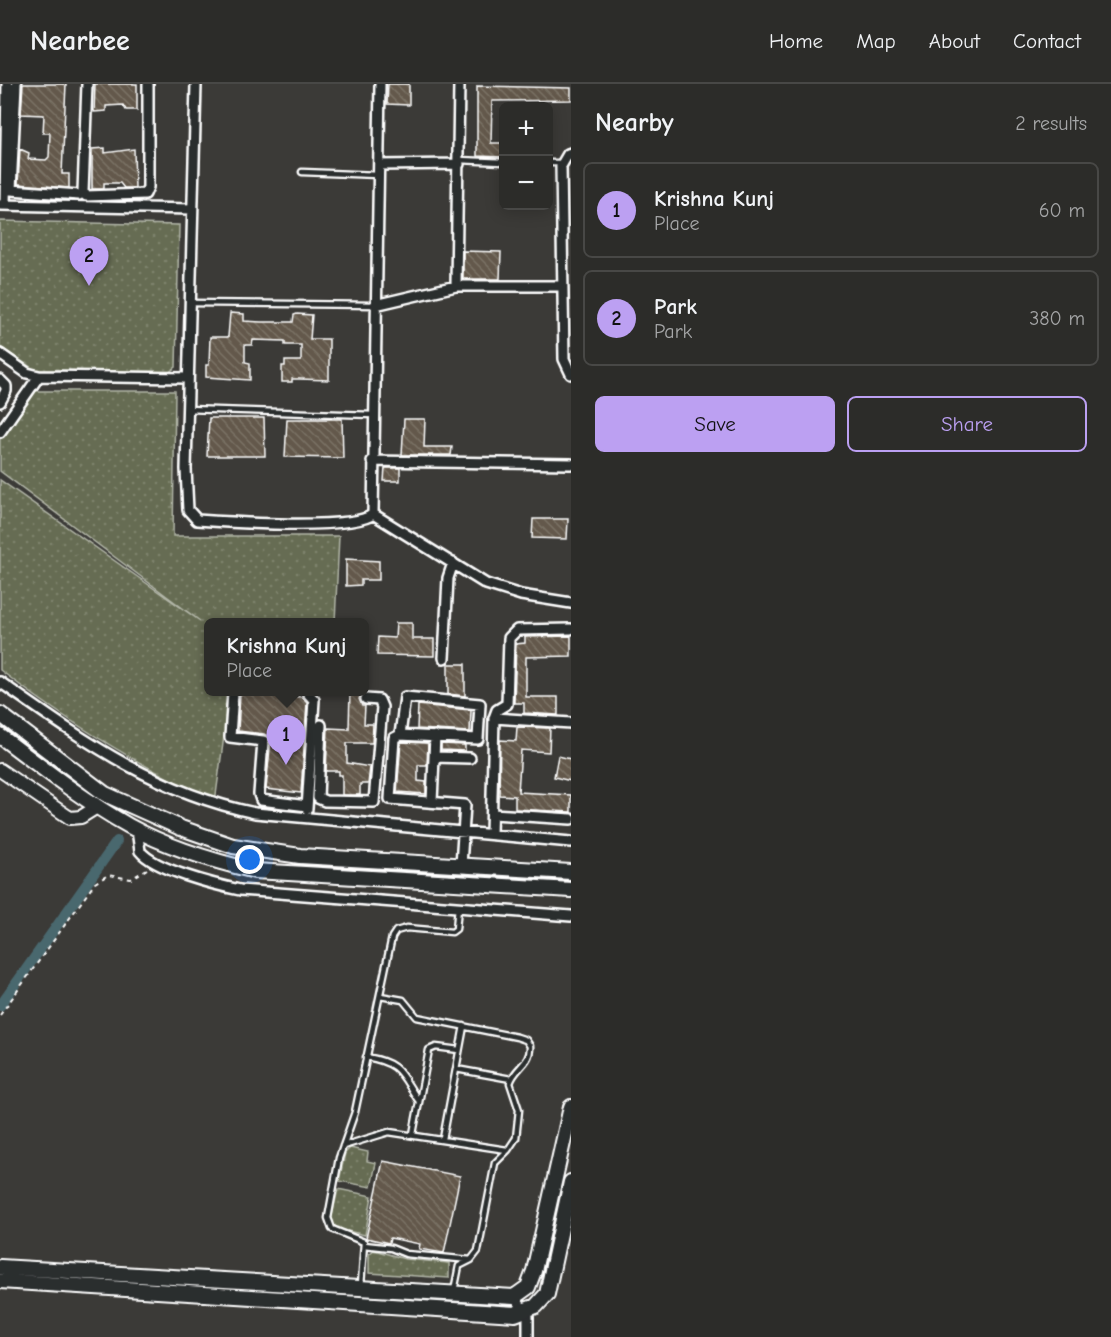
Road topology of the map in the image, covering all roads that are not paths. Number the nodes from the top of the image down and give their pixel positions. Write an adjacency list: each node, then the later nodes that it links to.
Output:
1 (7, 84): 17 (street)
2 (16, 84): 16 (street)
3 (81, 84): 16 (street)
4 (87, 84): 5 (street)
5 (148, 84)
6 (196, 84): 19 (street)
7 (380, 84): 14 (street)
8 (459, 84): 10 (street)
9 (571, 153): 13 (street)
10 (459, 162): 11 (lane); 14 (street); 21 (street)
11 (499, 162)
12 (553, 163): 13 (lane)
13 (562, 163): 20 (street)
14 (379, 170): 15 (lane); 24 (street)
15 (302, 172)
16 (79, 195): 18 (street)
17 (3, 205): 18 (street)
18 (79, 207): 19 (street)
19 (192, 209): 23 (street)
20 (567, 260): 22 (street)
21 (456, 286): 22 (street); 24 (street)
22 (562, 286): 26 (street)
23 (189, 303): 24 (lane); 28 (street)
24 (375, 305): 32 (street)
25 (0, 354): 27 (street)
26 (571, 374)
27 (39, 376): 28 (street); 33 (street)
28 (187, 378): 31 (street)
29 (0, 380): 30 (street)
30 (0, 402)
31 (186, 409): 32 (lane); 36 (street)
32 (374, 415): 34 (street)
33 (0, 432)
34 (372, 461): 35 (street); 36 (street)
35 (571, 464)
36 (372, 514): 37 (street)
37 (453, 563): 38 (street); 40 (street)
38 (571, 603)
39 (571, 629): 46 (street)
40 (444, 658)
41 (0, 682): 60 (street)
42 (234, 696): 57 (street)
43 (310, 696): 57 (street)
44 (366, 699): 55 (street)
45 (0, 714): 67 (main road)
46 (494, 718): 47 (street); 59 (street)
47 (571, 723)
48 (321, 725): 55 (street)
49 (400, 735): 51 (street); 51 (street); 56 (street)
50 (0, 736): 58 (main road)
51 (435, 736): 52 (street)
52 (434, 757): 53 (street); 56 (street)
53 (470, 758)
54 (0, 770): 58 (street)
55 (321, 800): 61 (street)
56 (432, 802): 64 (street)
57 (307, 806): 60 (street)
58 (97, 807): 63 (main road)
59 (492, 814): 62 (street); 65 (street)
60 (306, 818): 61 (street)
61 (319, 819): 64 (street)
62 (571, 819)
63 (137, 830): 69 (main road); 70 (street)
64 (463, 832): 65 (street); 67 (street)
65 (491, 834): 66 (street)
66 (571, 842)
67 (461, 865): 68 (main road)
68 (571, 872)
69 (571, 890)
70 (458, 907): 71 (street); 72 (lane)
71 (571, 916)
72 (380, 996): 73 (lane); 75 (lane)
73 (464, 1026): 74 (lane); 77 (lane)
74 (459, 1050): 76 (lane); 78 (lane)
75 (366, 1057): 78 (lane); 82 (lane)
76 (456, 1069): 77 (lane); 81 (lane)
77 (511, 1079): 83 (lane)
78 (419, 1101): 80 (lane)
79 (571, 1107): 93 (main road)
80 (412, 1134): 81 (lane); 82 (lane)
81 (443, 1139): 83 (lane)
82 (343, 1146): 87 (lane)
83 (508, 1150): 88 (lane)
84 (571, 1182): 85 (main road)
85 (570, 1198): 86 (main road)
86 (565, 1239): 94 (main road)
87 (364, 1245): 88 (lane); 91 (lane)
88 (471, 1260): 92 (lane)
89 (0, 1267): 91 (main road)
90 (0, 1281): 94 (main road)
91 (361, 1288): 92 (main road)
92 (454, 1294): 93 (main road)
93 (514, 1296): 94 (street)
94 (526, 1311): 95 (street)
95 (528, 1337)

